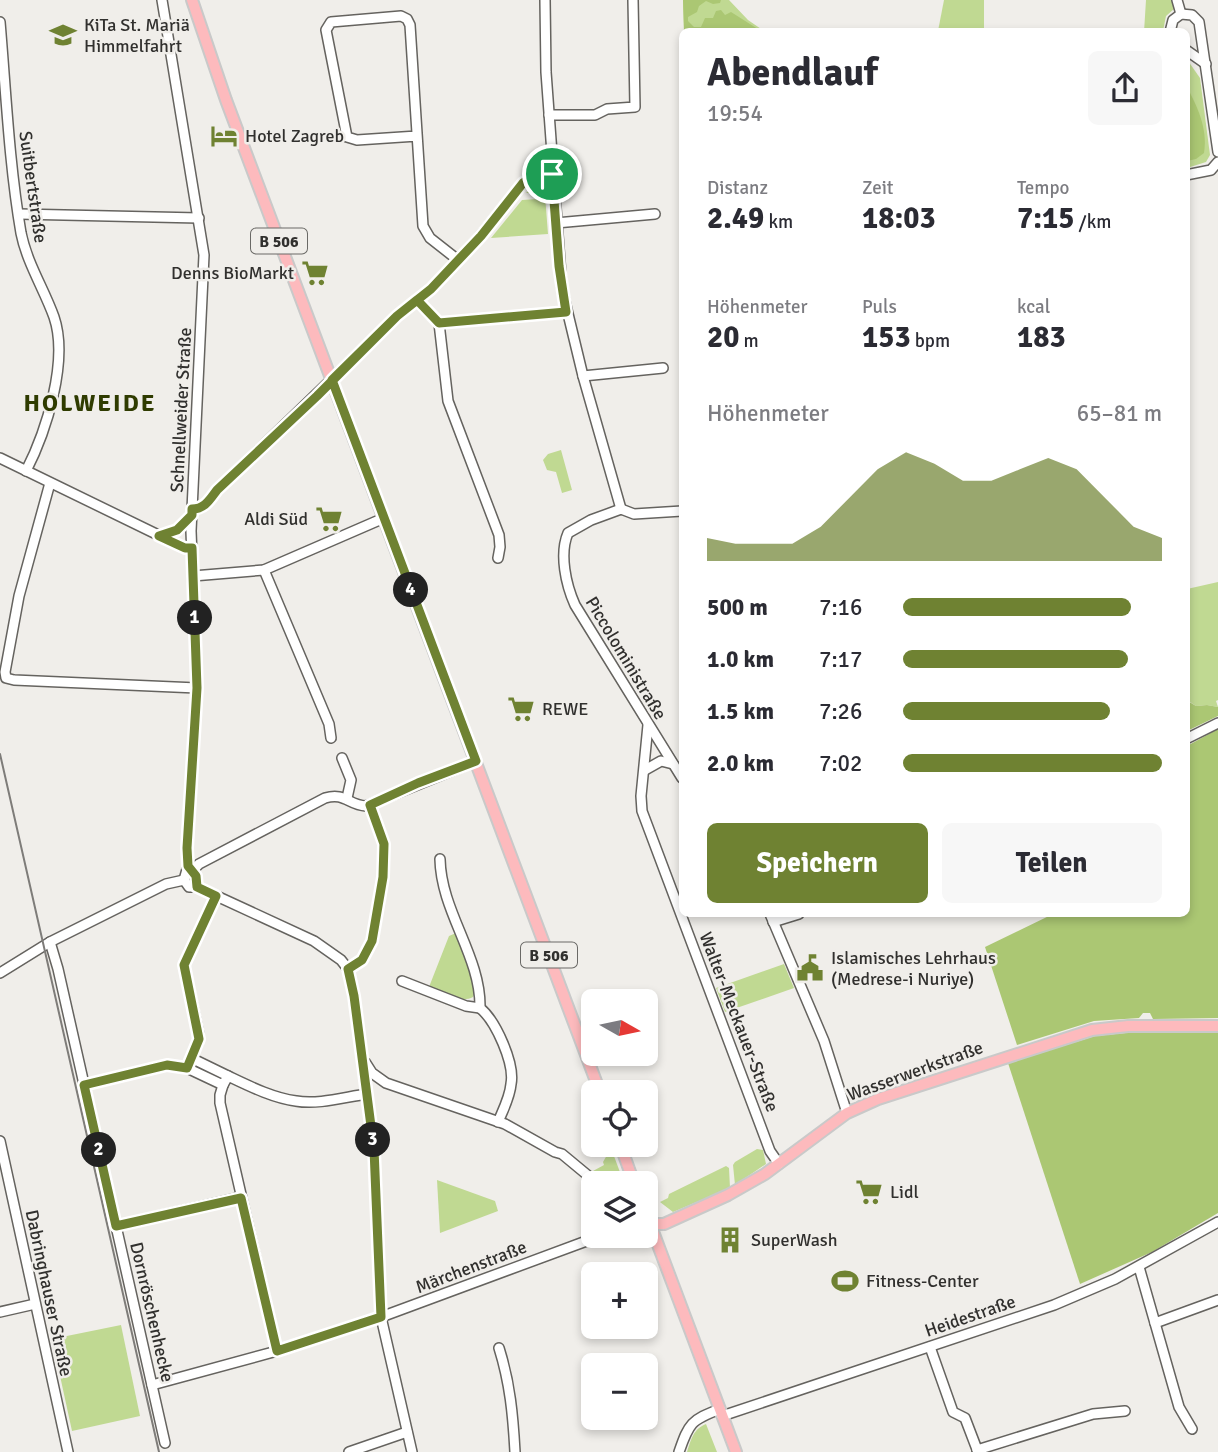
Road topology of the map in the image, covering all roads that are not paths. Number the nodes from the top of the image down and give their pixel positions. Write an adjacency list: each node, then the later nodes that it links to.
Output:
1 (162, 0): 19 (street, Schnellweider Straße)
2 (192, 0): 27 (main road, B 506)
3 (545, 0): 11 (street)
4 (633, 0): 11 (street)
5 (1177, 0): 6 (street)
6 (1181, 14): 8 (street); 10 (street)
7 (0, 22): 17 (street, Suitbertstraße)
8 (1171, 28)
9 (1190, 53): 10 (street)
10 (1206, 64): 13 (street)
11 (549, 115): 15 (street)
12 (417, 136): 12 (street); 21 (street)
13 (1218, 152)
14 (1218, 162): 16 (street)
15 (552, 174): 20 (street); 21 (street)
16 (1190, 174)
17 (19, 214): 19 (street); 29 (street, Suitbertstraße)
18 (655, 214): 20 (street)
19 (199, 218): 32 (street, Schnellweider Straße)
20 (556, 222): 23 (street)
21 (457, 260): 22 (street)
22 (417, 300): 24 (street); 27 (street)
23 (566, 312): 24 (street); 26 (street)
24 (439, 323): 39 (street)
25 (663, 368): 26 (street)
26 (583, 376): 33 (street)
27 (332, 380): 31 (street); 36 (main road, B 506)
28 (0, 458): 29 (street)
29 (26, 471): 30 (street)
30 (50, 483): 37 (street); 42 (street)
31 (217, 490): 32 (street); 35 (street)
32 (193, 495): 35 (street, Schnellweider Straße)
33 (621, 509): 34 (street); 44 (street, Piccoloministraße)
34 (679, 510)
35 (192, 512): 37 (street); 38 (street, Schnellweider Straße)
36 (384, 518): 40 (street); 48 (main road, B 506)
37 (159, 536): 38 (street)
38 (192, 548): 41 (street, Schnellweider Straße)
39 (498, 558)
40 (264, 570): 41 (street); 46 (street)
41 (193, 576): 42 (street, Schnellweider Straße)
42 (197, 688): 55 (street, Schnellweider Straße)
43 (1218, 723): 45 (street)
44 (648, 725): 49 (street, Piccoloministraße); 50 (street, Walter-Meckauer-Straße)
45 (1190, 736)
46 (331, 737)
47 (342, 758): 52 (street)
48 (476, 761): 53 (street); 73 (main road, B 506)
49 (673, 764): 50 (street); 51 (street, Piccoloministraße)
50 (645, 770): 59 (street, Walter-Meckauer-Straße)
51 (679, 773)
52 (347, 798): 53 (street); 55 (street)
53 (370, 805): 63 (street)
54 (440, 859): 66 (street)
55 (191, 868): 56 (street); 57 (street)
56 (184, 880): 57 (street); 62 (street)
57 (197, 887): 58 (street)
58 (216, 896): 63 (street); 68 (street)
59 (679, 909)
60 (682, 917): 80 (street, Walter-Meckauer-Straße)
61 (771, 918): 77 (street)
62 (50, 942): 64 (street); 74 (street, Dornröschenhecke)
63 (348, 969): 69 (street)
64 (0, 973)
65 (402, 981): 66 (street)
66 (480, 1008): 78 (street)
67 (1218, 1026): 77 (main road, Wasserwerkstraße)
68 (191, 1058): 70 (street); 71 (street)
69 (362, 1058): 72 (street); 76 (street)
70 (187, 1068): 74 (street); 75 (street)
71 (228, 1076): 75 (street); 76 (street)
72 (377, 1079): 76 (street); 78 (street)
73 (596, 1080)
74 (84, 1085): 85 (street, Dornröschenhecke)
75 (223, 1086): 82 (street)
76 (367, 1094): 92 (street)
77 (847, 1113): 80 (main road, Wasserwerkstraße)
78 (498, 1122): 81 (street)
79 (0, 1142): 90 (street, Dabringhauser Straße)
80 (779, 1164): 84 (main road, Wasserwerkstraße)
81 (583, 1171)
82 (241, 1198): 85 (street); 96 (street)
83 (1218, 1222): 88 (street, Heidestraße)
84 (658, 1223)
85 (116, 1226): 97 (street, Dornröschenhecke)
86 (581, 1243): 92 (street, Märchenstraße)
87 (658, 1248): 99 (main road)
88 (1139, 1267): 93 (street); 94 (street, Heidestraße)
89 (1218, 1300): 93 (street)
90 (35, 1304): 91 (street); 104 (street, Dabringhauser Straße)
91 (0, 1312)
92 (381, 1317): 96 (street, Märchenstraße); 101 (street)
93 (1155, 1323): 100 (street)
94 (930, 1347): 99 (street, Heidestraße); 103 (street)
95 (499, 1348): 107 (street)
96 (277, 1351): 97 (street, Märchenstraße)
97 (152, 1385): 102 (street, Dornröschenhecke)
98 (1125, 1411): 103 (street)
99 (721, 1413): 108 (street, Heidestraße); 109 (main road)
100 (1192, 1429)
101 (407, 1432): 105 (street); 106 (street)
102 (165, 1443)
103 (977, 1451)
104 (68, 1452)
105 (349, 1452)
106 (412, 1452)
107 (515, 1452)
108 (679, 1452)
109 (736, 1452)

